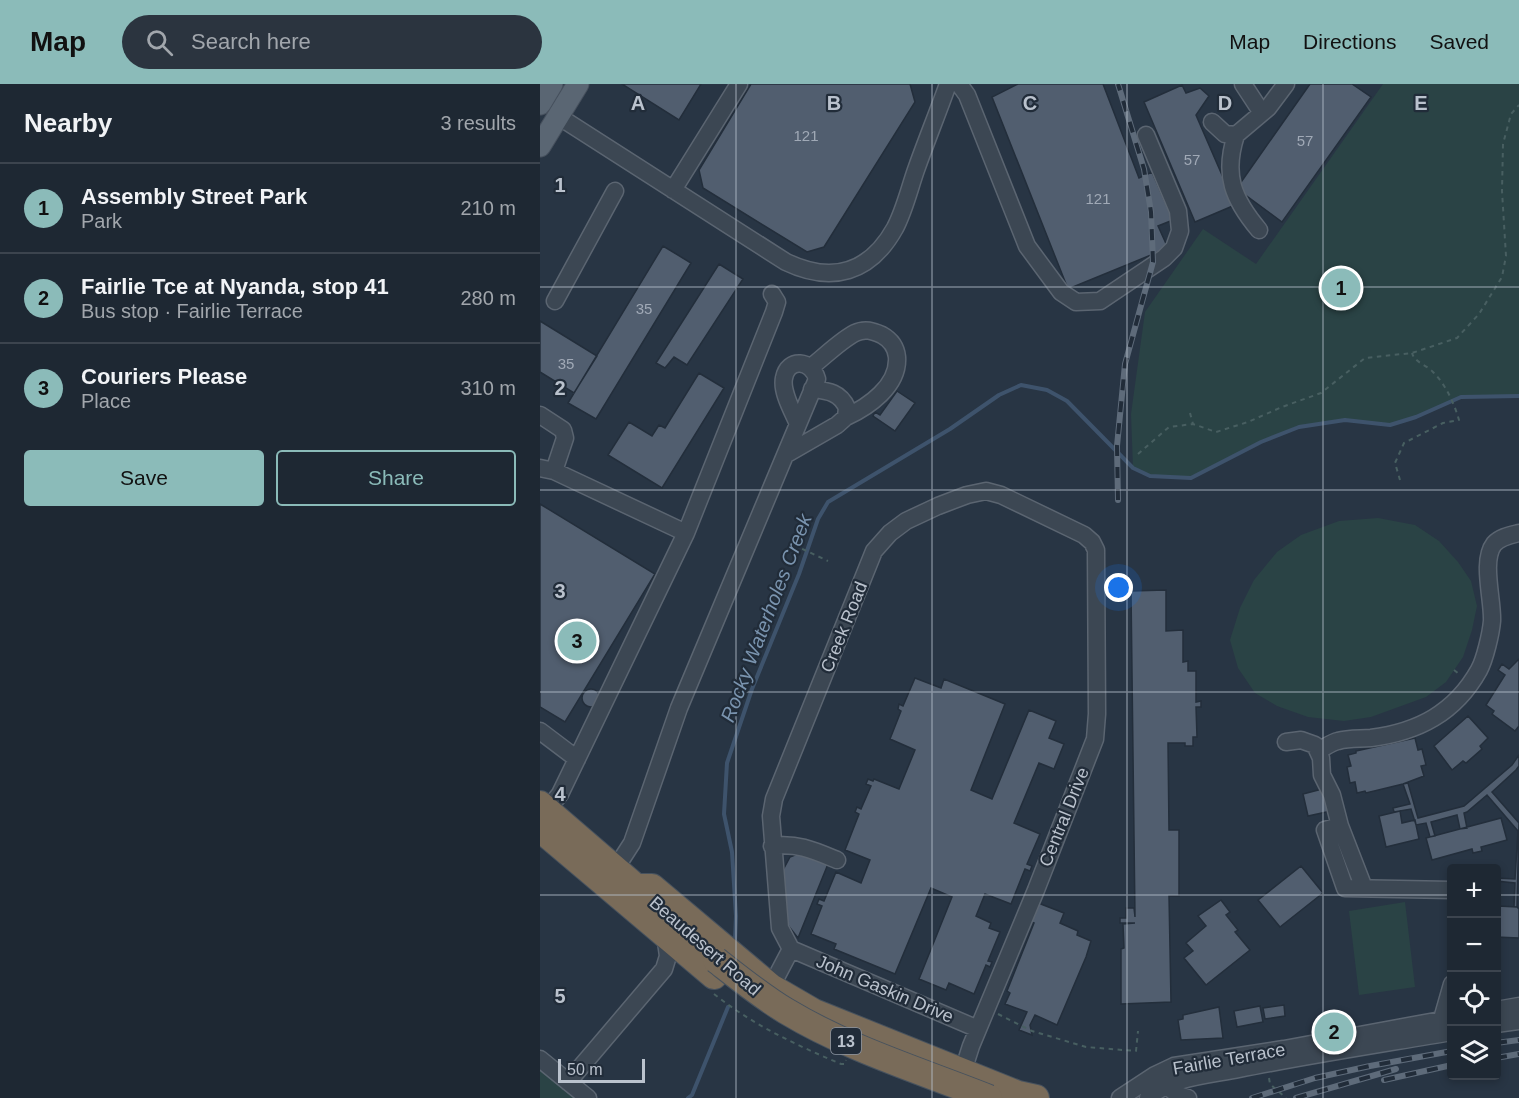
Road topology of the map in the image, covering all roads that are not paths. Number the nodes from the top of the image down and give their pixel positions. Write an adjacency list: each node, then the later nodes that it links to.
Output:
1 (578, 84): 7 (main road)
2 (739, 84): 13 (street)
3 (1243, 84): 8 (street)
4 (1286, 84): 8 (street)
5 (960, 85): 10 (street); 13 (street)
6 (545, 92): 7 (street)
7 (562, 110): 12 (main road); 13 (street)
8 (1262, 113): 11 (street)
9 (1212, 122): 11 (street)
10 (1146, 135)
11 (1236, 135): 15 (street)
12 (540, 146)
13 (673, 190)
14 (615, 191): 17 (street)
15 (1259, 230)
16 (772, 294): 25 (street)
17 (555, 301)
18 (811, 367): 19 (street); 21 (street); 22 (street)
19 (812, 389): 21 (street); 22 (street)
20 (540, 415): 24 (street)
21 (846, 417): 23 (street)
22 (798, 424): 23 (street)
23 (785, 455): 35 (street)
24 (547, 469): 25 (street)
25 (686, 533): 31 (street)
26 (1519, 533): 30 (street)
27 (1096, 550): 33 (street, Creek Road); 49 (street, Central Drive)
28 (540, 731): 31 (street)
29 (1286, 742): 30 (street)
30 (1318, 751): 37 (street)
31 (577, 759): 32 (street)
32 (542, 815): 35 (highway, Beaudesert Road / 13); 38 (highway, Beaudesert Road / 13)
33 (772, 846): 34 (street); 39 (street, Creek Road)
34 (837, 860)
35 (612, 865): 36 (highway, Beaudesert Road / 13)
36 (638, 887): 40 (highway, Beaudesert Road / 13); 42 (highway)
37 (1447, 890)
38 (665, 935): 40 (highway, Beaudesert Road / 13); 41 (street)
39 (791, 949): 42 (street); 49 (street, John Gaskin Drive)
40 (712, 968): 41 (street); 57 (highway, Beaudesert Road / 13); 58 (highway, Beaudesert Road / 13, bridge)
41 (664, 969): 54 (street)
42 (771, 987): 51 (highway)
43 (1519, 1006): 44 (street)
44 (1501, 1009)
45 (1519, 1021): 48 (street)
46 (1447, 1023): 52 (street, Fairlie Terrace)
47 (1447, 1023): 53 (street, Fairlie Terrace)
48 (1501, 1023)
49 (978, 1029): 51 (street, Central Drive)
50 (540, 1059): 54 (street)
51 (963, 1071): 59 (highway); 60 (highway)
52 (1155, 1075): 55 (street); 61 (street, Fairlie Terrace)
53 (1201, 1077): 55 (street, Fairlie Terrace); 63 (street)
54 (568, 1082): 56 (street)
55 (1168, 1087): 62 (street, Fairlie Terrace); 63 (street)
56 (588, 1098)
57 (951, 1098)
58 (989, 1098)
59 (1011, 1098)
60 (1036, 1098)
61 (1120, 1098)
62 (1148, 1098)
63 (1190, 1098)

